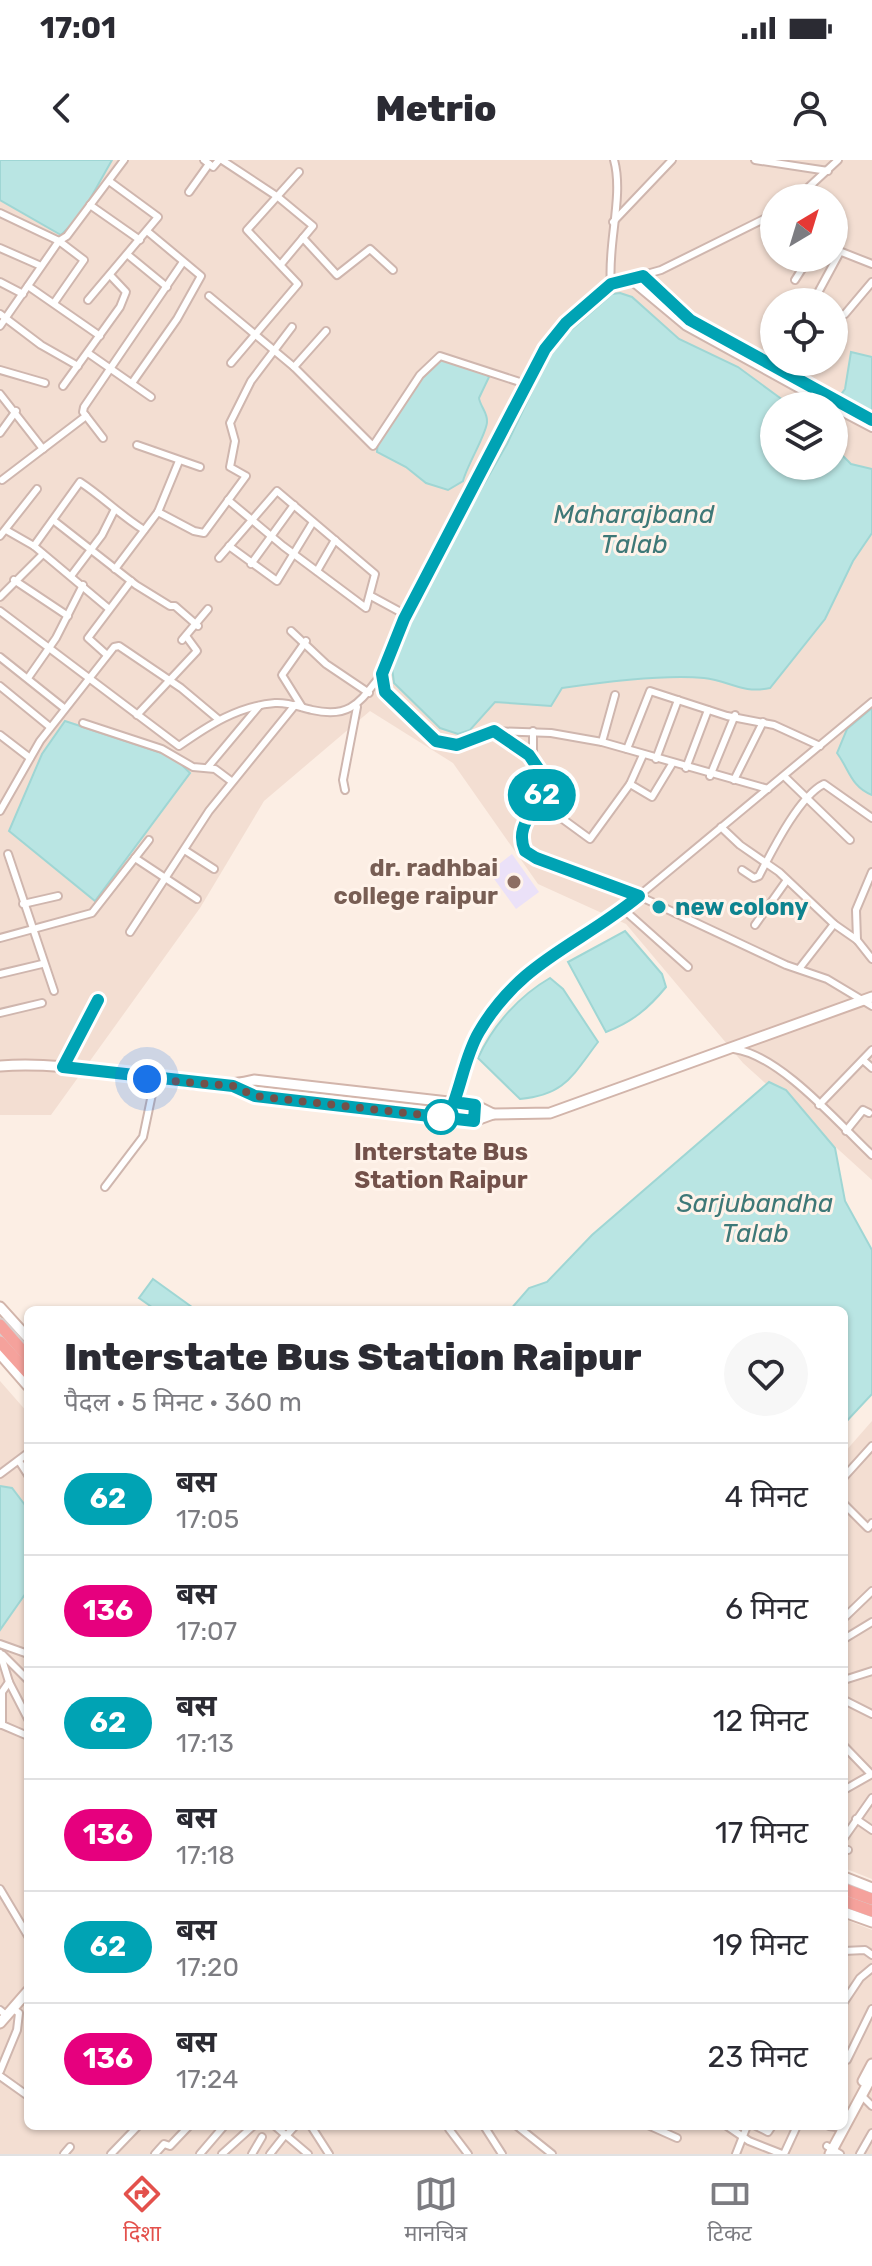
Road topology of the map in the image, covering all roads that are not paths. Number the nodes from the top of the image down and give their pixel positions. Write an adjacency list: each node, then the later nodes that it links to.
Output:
1 (124, 160): 10 (street)
2 (221, 160): 6 (street); 13 (street)
3 (672, 160): 17 (street)
4 (755, 160): 8 (street)
5 (838, 160): 8 (street)
6 (207, 162): 12 (street)
7 (616, 162): 17 (street)
8 (828, 171): 11 (street)
9 (299, 172): 13 (street)
10 (109, 181): 14 (street); 18 (street)
11 (813, 184)
12 (189, 192)
13 (278, 197): 19 (street); 26 (street)
14 (90, 205): 20 (street); 21 (street)
15 (0, 213): 21 (street)
16 (760, 221): 32 (street)
17 (613, 222): 37 (street)
18 (147, 231): 20 (street); 25 (street)
19 (303, 238): 26 (street); 29 (street)
20 (140, 240): 24 (street)
21 (59, 241): 28 (street); 43 (street)
22 (0, 248): 28 (street)
23 (848, 254): 27 (street)
24 (128, 255): 31 (street); 39 (street)
25 (183, 262): 39 (street); 59 (street)
26 (282, 263): 49 (street)
27 (872, 264)
28 (41, 266): 38 (street)
29 (393, 270)
30 (800, 272): 33 (street)
31 (110, 275): 42 (street); 50 (street)
32 (643, 276): 34 (street); 68 (street)
33 (795, 280)
34 (631, 281): 37 (street); 62 (street)
35 (0, 282): 40 (street)
36 (872, 282): 44 (street)
37 (611, 284): 60 (street)
38 (28, 286): 40 (street); 43 (street)
39 (167, 287): 57 (street)
40 (23, 294): 45 (street)
41 (209, 296): 49 (street)
42 (88, 300)
43 (54, 303): 50 (street)
44 (848, 310)
45 (3, 317): 46 (street); 54 (street)
46 (0, 326)
47 (292, 327): 51 (street)
48 (326, 331): 55 (street)
49 (253, 333): 51 (street); 53 (street)
50 (100, 336): 52 (street)
51 (274, 351): 55 (street); 78 (street)
52 (88, 353): 54 (street); 57 (street)
53 (231, 363)
54 (78, 366): 61 (street)
55 (294, 367): 60 (street)
56 (0, 370): 58 (street)
57 (112, 370): 59 (street); 67 (street)
58 (45, 383)
59 (132, 383): 64 (street)
60 (526, 384): 108 (street)
61 (63, 386)
62 (805, 392)
63 (0, 394): 65 (street)
64 (151, 397)
65 (16, 411): 70 (street); 73 (street)
66 (848, 415): 69 (street)
67 (86, 416): 71 (street); 73 (street)
68 (872, 420)
69 (872, 428)
70 (0, 433)
71 (103, 438)
72 (137, 445): 74 (street)
73 (43, 449): 76 (street)
74 (179, 461): 75 (street); 81 (street)
75 (200, 467)
76 (1, 480)
77 (37, 489): 85 (street)
78 (228, 500): 81 (street); 83 (street)
79 (294, 505): 83 (street); 84 (street); 87 (street)
80 (114, 511): 82 (street); 86 (street); 92 (street)
81 (158, 512): 86 (street)
82 (53, 520): 90 (street); 92 (street)
83 (251, 520): 87 (street); 91 (street)
84 (313, 522): 89 (street); 94 (street)
85 (6, 530): 88 (street); 90 (street)
86 (144, 530): 97 (street)
87 (270, 535): 94 (street); 96 (street)
88 (0, 536)
89 (335, 540): 98 (street); 103 (street)
90 (34, 546): 93 (street)
91 (229, 546): 95 (street); 96 (street)
92 (91, 550): 97 (street); 99 (street)
93 (43, 554): 99 (street); 100 (street)
94 (294, 554): 96 (street); 98 (street)
95 (219, 558)
96 (251, 564)
97 (115, 569): 101 (street)
98 (317, 571): 103 (street)
99 (71, 576): 102 (street)
100 (14, 580): 104 (street); 109 (street)
101 (131, 581): 105 (street); 110 (street)
102 (83, 585): 105 (street); 109 (street)
103 (371, 596): 108 (street)
104 (0, 597)
105 (108, 608): 114 (street)
106 (208, 609): 110 (street)
107 (0, 611): 113 (street)
108 (406, 615): 116 (street)
109 (68, 616): 113 (street)
110 (197, 624): 119 (street)
111 (291, 631): 112 (street)
112 (306, 641): 121 (street); 128 (street)
113 (50, 647): 117 (street); 118 (street)
114 (107, 655): 117 (street); 119 (street)
115 (0, 657): 118 (street)
116 (382, 674): 121 (street); 122 (street)
117 (89, 677): 129 (street); 131 (street)
118 (28, 678): 129 (street)
119 (170, 682): 131 (street); 133 (street)
120 (0, 686): 136 (street)
121 (372, 691): 122 (street); 126 (street)
122 (385, 692): 138 (street)
123 (615, 695): 140 (street)
124 (678, 700): 130 (street); 142 (street); 145 (street)
125 (872, 702): 141 (street)
126 (358, 704): 128 (street); 156 (street)
127 (259, 706): 128 (street); 133 (street); 148 (street)
128 (299, 706): 153 (street)
129 (64, 708): 136 (street)
130 (708, 710): 132 (street); 149 (street)
131 (137, 715): 133 (street)
132 (735, 715): 134 (street); 150 (street)
133 (218, 719)
134 (763, 722): 141 (street); 152 (street)
135 (83, 723): 148 (street)
136 (50, 727): 144 (street)
137 (533, 731): 138 (street); 140 (street); 146 (street)
138 (499, 734): 146 (street)
139 (0, 735): 144 (street)
140 (602, 742): 142 (street)
141 (820, 746): 151 (street)
142 (627, 749): 143 (street)
143 (643, 755): 145 (street); 154 (street)
144 (30, 758): 157 (street)
145 (656, 759): 147 (street)
146 (533, 762): 158 (street)
147 (672, 764): 149 (street); 154 (street)
148 (208, 767): 153 (street)
149 (686, 768): 150 (street)
150 (710, 776): 152 (street)
151 (784, 776): 155 (street); 159 (street)
152 (734, 780): 155 (street)
153 (231, 781): 165 (street)
154 (630, 784): 158 (street)
155 (768, 789): 162 (street)
156 (345, 790)
157 (2, 801): 160 (street)
158 (538, 801): 175 (street)
159 (806, 801): 161 (street); 164 (street); 168 (street)
160 (0, 811)
161 (872, 818)
162 (721, 827): 168 (street); 175 (street)
163 (149, 840): 167 (street)
164 (850, 840)
165 (186, 851): 169 (street); 172 (street)
166 (8, 854): 177 (street)
167 (135, 858): 172 (street); 181 (street)
168 (766, 862): 170 (street); 173 (street)
169 (214, 869)
170 (742, 870)
171 (871, 877): 184 (street)
172 (167, 879): 176 (street); 182 (street)
173 (787, 880): 179 (street); 180 (street)
174 (58, 896): 177 (street)
175 (639, 896): 178 (street); 188 (street)
176 (197, 899)
177 (23, 904): 181 (street)
178 (623, 909): 187 (street); 203 (street)
179 (834, 924): 184 (street); 188 (street)
180 (755, 925)
181 (32, 930): 183 (street); 186 (street)
182 (130, 932)
183 (0, 938)
184 (857, 940): 185 (street)
185 (872, 959)
186 (42, 964): 189 (street); 190 (street)
187 (688, 967)
188 (799, 969): 192 (street)
189 (0, 974)
190 (54, 991)
191 (98, 1000): 199 (street)
192 (870, 1001): 195 (street)
193 (42, 1003): 194 (street)
194 (0, 1013)
195 (730, 1048): 205 (street); 206 (street)
196 (872, 1050): 197 (street)
197 (863, 1060): 200 (street); 205 (street)
198 (0, 1066): 199 (street)
199 (63, 1067): 201 (street)
200 (872, 1068)
201 (155, 1080): 202 (street); 211 (street)
202 (233, 1086): 203 (street); 208 (street)
203 (454, 1102): 204 (street)
204 (475, 1105): 206 (street); 208 (street)
205 (819, 1105): 209 (street)
206 (493, 1114): 208 (street)
207 (871, 1114): 209 (street)
208 (474, 1121)
209 (846, 1131): 210 (street)
210 (872, 1155)
211 (105, 1187)
212 (0, 1307): 214 (street)
213 (0, 1325): 216 (highway)
214 (24, 1334)
215 (0, 1342): 218 (highway)
216 (24, 1352)
217 (0, 1354): 219 (street)
218 (24, 1369)
219 (24, 1381)
220 (872, 1446): 224 (street)
221 (24, 1457): 222 (street)
222 (19, 1461): 223 (street); 225 (street)
223 (24, 1469)
224 (848, 1473)
225 (0, 1474)
226 (848, 1508): 227 (street)
227 (872, 1523)
228 (872, 1591): 229 (street)
229 (848, 1614)
230 (872, 1622): 231 (street)
231 (848, 1637)
232 (0, 1644): 234 (street)
233 (0, 1652): 236 (street); 238 (street)
234 (24, 1653)
235 (872, 1671): 237 (street)
236 (24, 1676)
237 (848, 1679)
238 (9, 1682): 240 (street); 242 (street)
239 (848, 1702): 241 (street)
240 (24, 1711)
241 (872, 1714)
242 (1, 1725): 243 (street)
243 (24, 1734)
244 (848, 1750): 245 (street)
245 (872, 1774): 246 (street)
246 (848, 1788)
247 (872, 1798): 248 (street)
248 (856, 1819): 249 (street); 250 (street)
249 (848, 1825)
250 (872, 1830)
251 (848, 1879): 252 (street)
252 (872, 1888)
253 (0, 1889): 260 (street)
254 (848, 1890): 255 (highway)
255 (872, 1899)
256 (848, 1902): 257 (highway)
257 (872, 1911)
258 (848, 1913): 259 (street)
259 (872, 1922)
260 (24, 1929)
261 (848, 1951): 262 (street)
262 (872, 1955)
263 (872, 1968): 265 (street)
264 (24, 1995): 267 (street)
265 (848, 1996)
266 (872, 2009): 270 (street)
267 (5, 2014): 268 (street)
268 (17, 2030): 269 (street); 272 (street)
269 (24, 2032)
270 (848, 2058)
271 (872, 2064): 277 (street)
272 (0, 2073): 274 (street)
273 (872, 2076): 275 (street)
274 (24, 2093)
275 (861, 2095): 276 (street); 278 (street)
276 (872, 2106)
277 (848, 2108)
278 (848, 2112)
279 (134, 2130): 304 (street)
280 (185, 2130): 299 (street)
281 (221, 2130): 307 (street)
282 (249, 2130): 302 (street)
283 (280, 2130): 295 (street)
284 (291, 2130): 295 (street)
285 (314, 2130): 312 (street)
286 (450, 2130): 313 (street)
287 (487, 2130): 314 (street)
288 (522, 2130): 315 (street)
289 (659, 2130): 298 (street)
290 (733, 2130): 296 (street)
291 (745, 2130): 296 (street)
292 (795, 2130): 317 (street)
293 (836, 2130): 301 (street)
294 (872, 2133): 318 (street)
295 (286, 2135): 310 (street); 311 (street)
296 (741, 2136): 316 (street); 317 (street)
297 (262, 2137): 309 (street)
298 (677, 2138)
299 (170, 2146): 305 (street); 306 (street)
300 (70, 2147): 303 (street)
301 (831, 2151)
302 (224, 2152): 308 (street)
303 (64, 2154)
304 (111, 2154)
305 (155, 2154)
306 (179, 2154)
307 (200, 2154)
308 (235, 2154)
309 (252, 2154)
310 (270, 2154)
311 (308, 2154)
312 (329, 2154)
313 (468, 2154)
314 (502, 2154)
315 (552, 2154)
316 (736, 2154)
317 (783, 2154)
318 (860, 2154)

